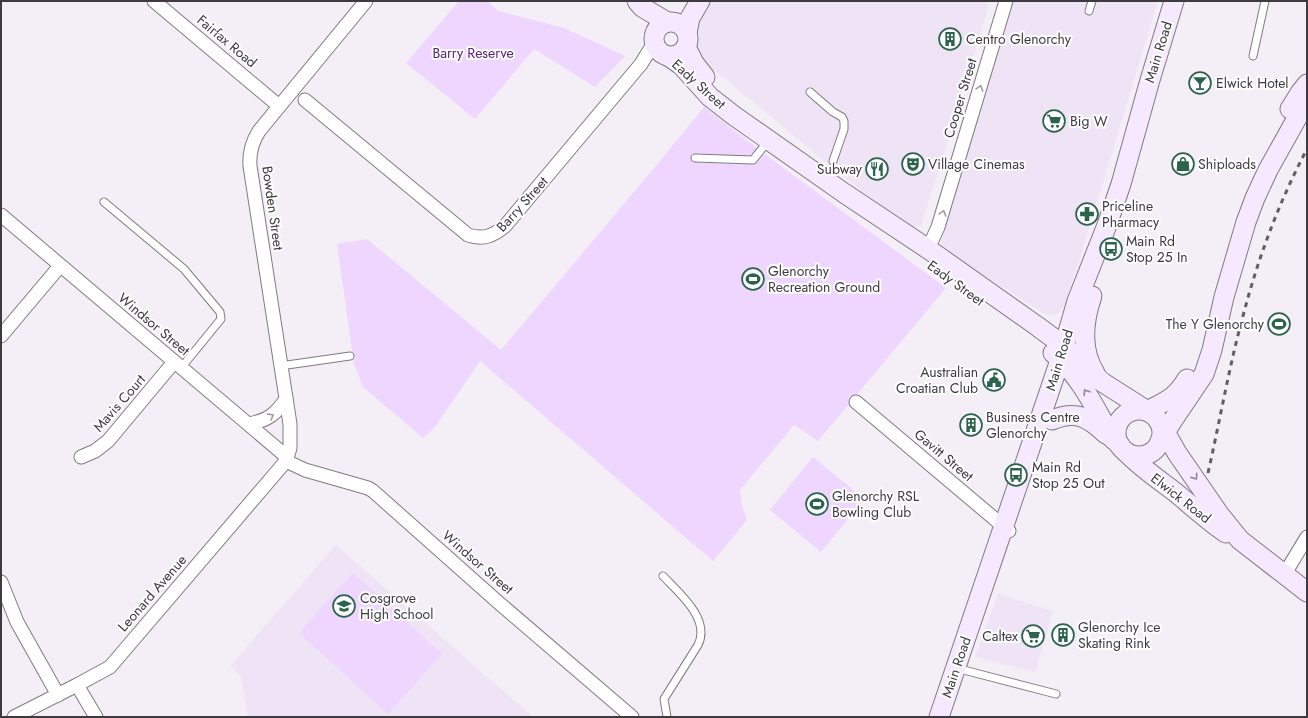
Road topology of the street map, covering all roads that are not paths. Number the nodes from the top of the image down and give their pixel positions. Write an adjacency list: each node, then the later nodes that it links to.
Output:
1 (154, 1): 18 (street, Fairfax Road)
2 (690, 1): 12 (main road, Barry Street)
3 (700, 1): 12 (main road)
4 (1006, 1): 25 (street, Cooper Street, one-way to 4)
5 (1092, 1): 11 (lane)
6 (1174, 1): 29 (main road, Main Road)
7 (1180, 1): 27 (main road, Main Road)
8 (1265, 1): 13 (lane)
9 (362, 2): 18 (street, Bowden Street)
10 (639, 4): 12 (main road, Eady Street)
11 (1089, 11)
12 (672, 44): 16 (street, Barry Street); 19 (main road, Eady Street)
13 (1253, 56)
14 (1307, 84): 40 (main road)
15 (810, 92): 21 (lane)
16 (305, 100)
17 (1307, 100): 35 (main road)
18 (279, 106): 34 (street, Bowden Street)
19 (769, 140): 20 (lane); 22 (main road, Eady Street)
20 (694, 158)
21 (833, 161)
22 (844, 193): 25 (main road, Eady Street); 32 (main road, Eady Street)
23 (104, 202): 33 (lane)
24 (1, 215): 26 (street, Windsor Street)
25 (928, 249): 28 (main road, Eady Street)
26 (60, 266): 30 (street); 33 (street, Windsor Street)
27 (1100, 270): 32 (main road, Main Road); 36 (main road)
28 (1008, 306): 29 (main road); 32 (main road, Eady Street)
29 (1071, 322): 32 (main road, Main Road)
30 (1, 336)
31 (350, 356): 34 (lane)
32 (1067, 358): 36 (main road, Elwick Road); 39 (main road, Main Road); 42 (main road, Elwick Road, one-way to 32); 46 (main road, Main Road)
33 (178, 365): 41 (street, Windsor Street); 44 (street, Mavis Court)
34 (280, 366): 37 (street, Bowden Street)
35 (1202, 378): 40 (main road); 43 (main road)
36 (1102, 382): 40 (main road, Elwick Road)
37 (286, 399): 41 (street, one-way to 37); 45 (street, Bowden Street)
38 (856, 402): 46 (street, Gavitt Street)
39 (1052, 420): 42 (main road); 46 (main road, Main Road)
40 (1156, 423): 42 (main road); 42 (main road); 43 (main road, Elwick Road)
41 (250, 424): 45 (street, Windsor Street)
42 (1119, 445): 48 (main road, Elwick Road)
43 (1177, 452): 48 (main road, Elwick Road, one-way to 48)
44 (81, 457)
45 (286, 459): 54 (street, Leonard Avenue); 59 (street, Windsor Street)
46 (1008, 529): 53 (main road, Main Road)
47 (1307, 537): 49 (street)
48 (1240, 540): 49 (main road, Elwick Road)
49 (1284, 575): 52 (main road, Elwick Road)
50 (663, 576): 60 (lane)
51 (1, 582): 56 (street)
52 (1307, 592)
53 (961, 669): 55 (lane); 61 (main road, Main Road); 62 (main road, Main Road)
54 (77, 685): 56 (street, Leonard Avenue); 58 (street)
55 (1056, 694)
56 (58, 695): 57 (street, Leonard Avenue)
57 (14, 717)
58 (96, 717)
59 (632, 717)
60 (667, 717)
61 (939, 717)
62 (950, 717)

